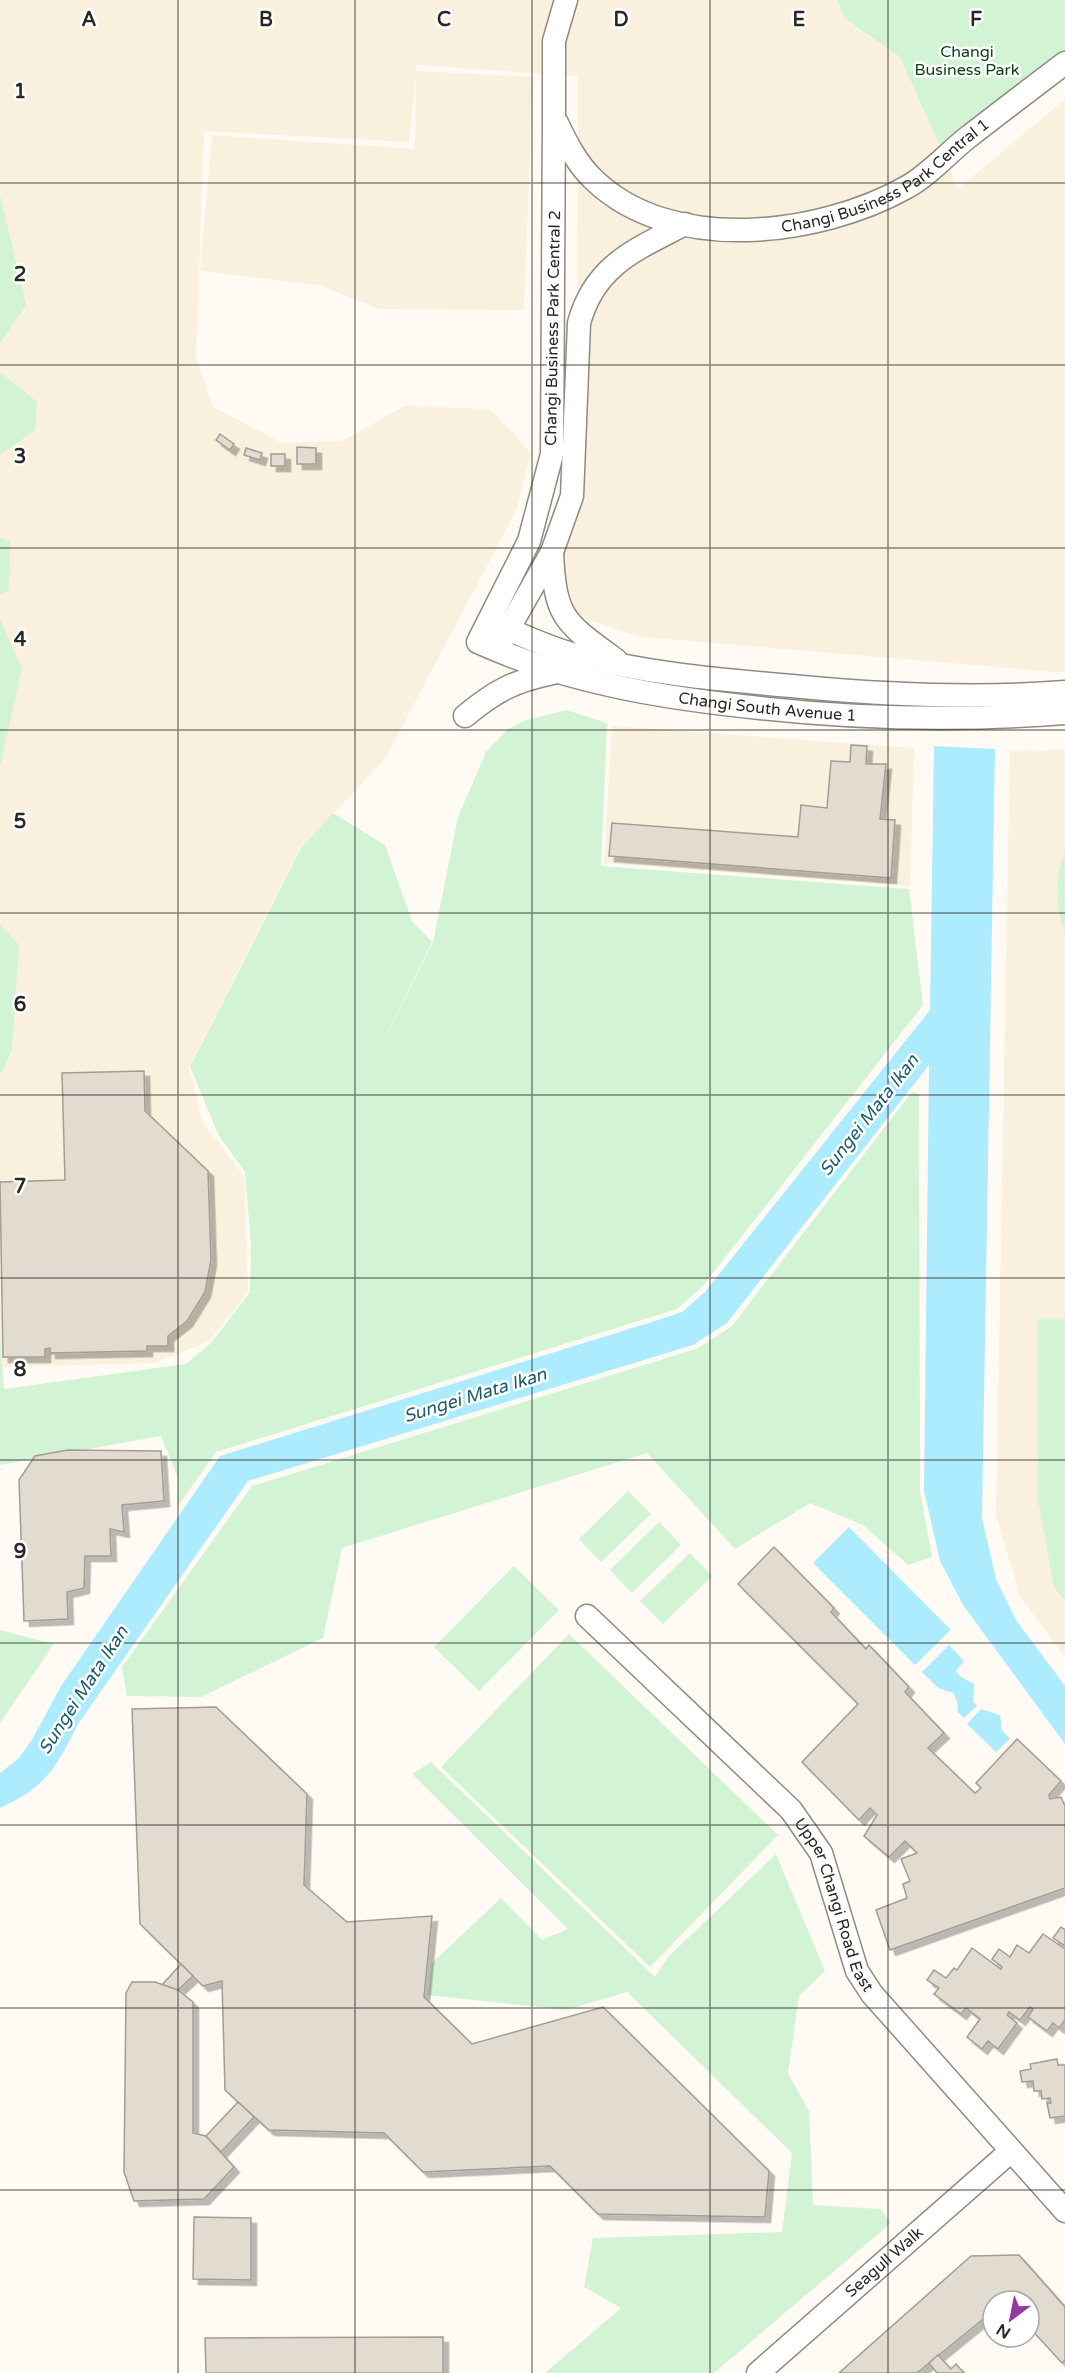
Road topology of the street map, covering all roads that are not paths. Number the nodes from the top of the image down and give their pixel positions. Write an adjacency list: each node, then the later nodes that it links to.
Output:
1 (566, 0): 3 (street, Changi Business Park Central 2)
2 (1065, 63): 4 (street, Changi Business Park Central 1)
3 (554, 116): 4 (street, Changi Business Park Central 1); 6 (street, Changi Business Park Central 2)
4 (685, 224): 5 (street, Changi Business Park Central 2)
5 (552, 552): 6 (street, Changi Business Park Central 2); 8 (street, Changi South Avenue 1)
6 (498, 625): 7 (street, Changi Business Park Central 2); 8 (street, Changi South Avenue 1)
7 (488, 646): 9 (street, Changi South Avenue 1)
8 (624, 667): 10 (street, Changi South Avenue 1)
9 (554, 672): 11 (street, Changi South Avenue 1); 12 (street)
10 (1065, 692)
11 (1065, 713)
12 (465, 716)
13 (587, 1616): 14 (street, Upper Changi Road East)
14 (1011, 2151): 15 (street, Upper Changi Road East); 16 (street, Seagull Walk)
15 (1065, 2211)
16 (758, 2373)

